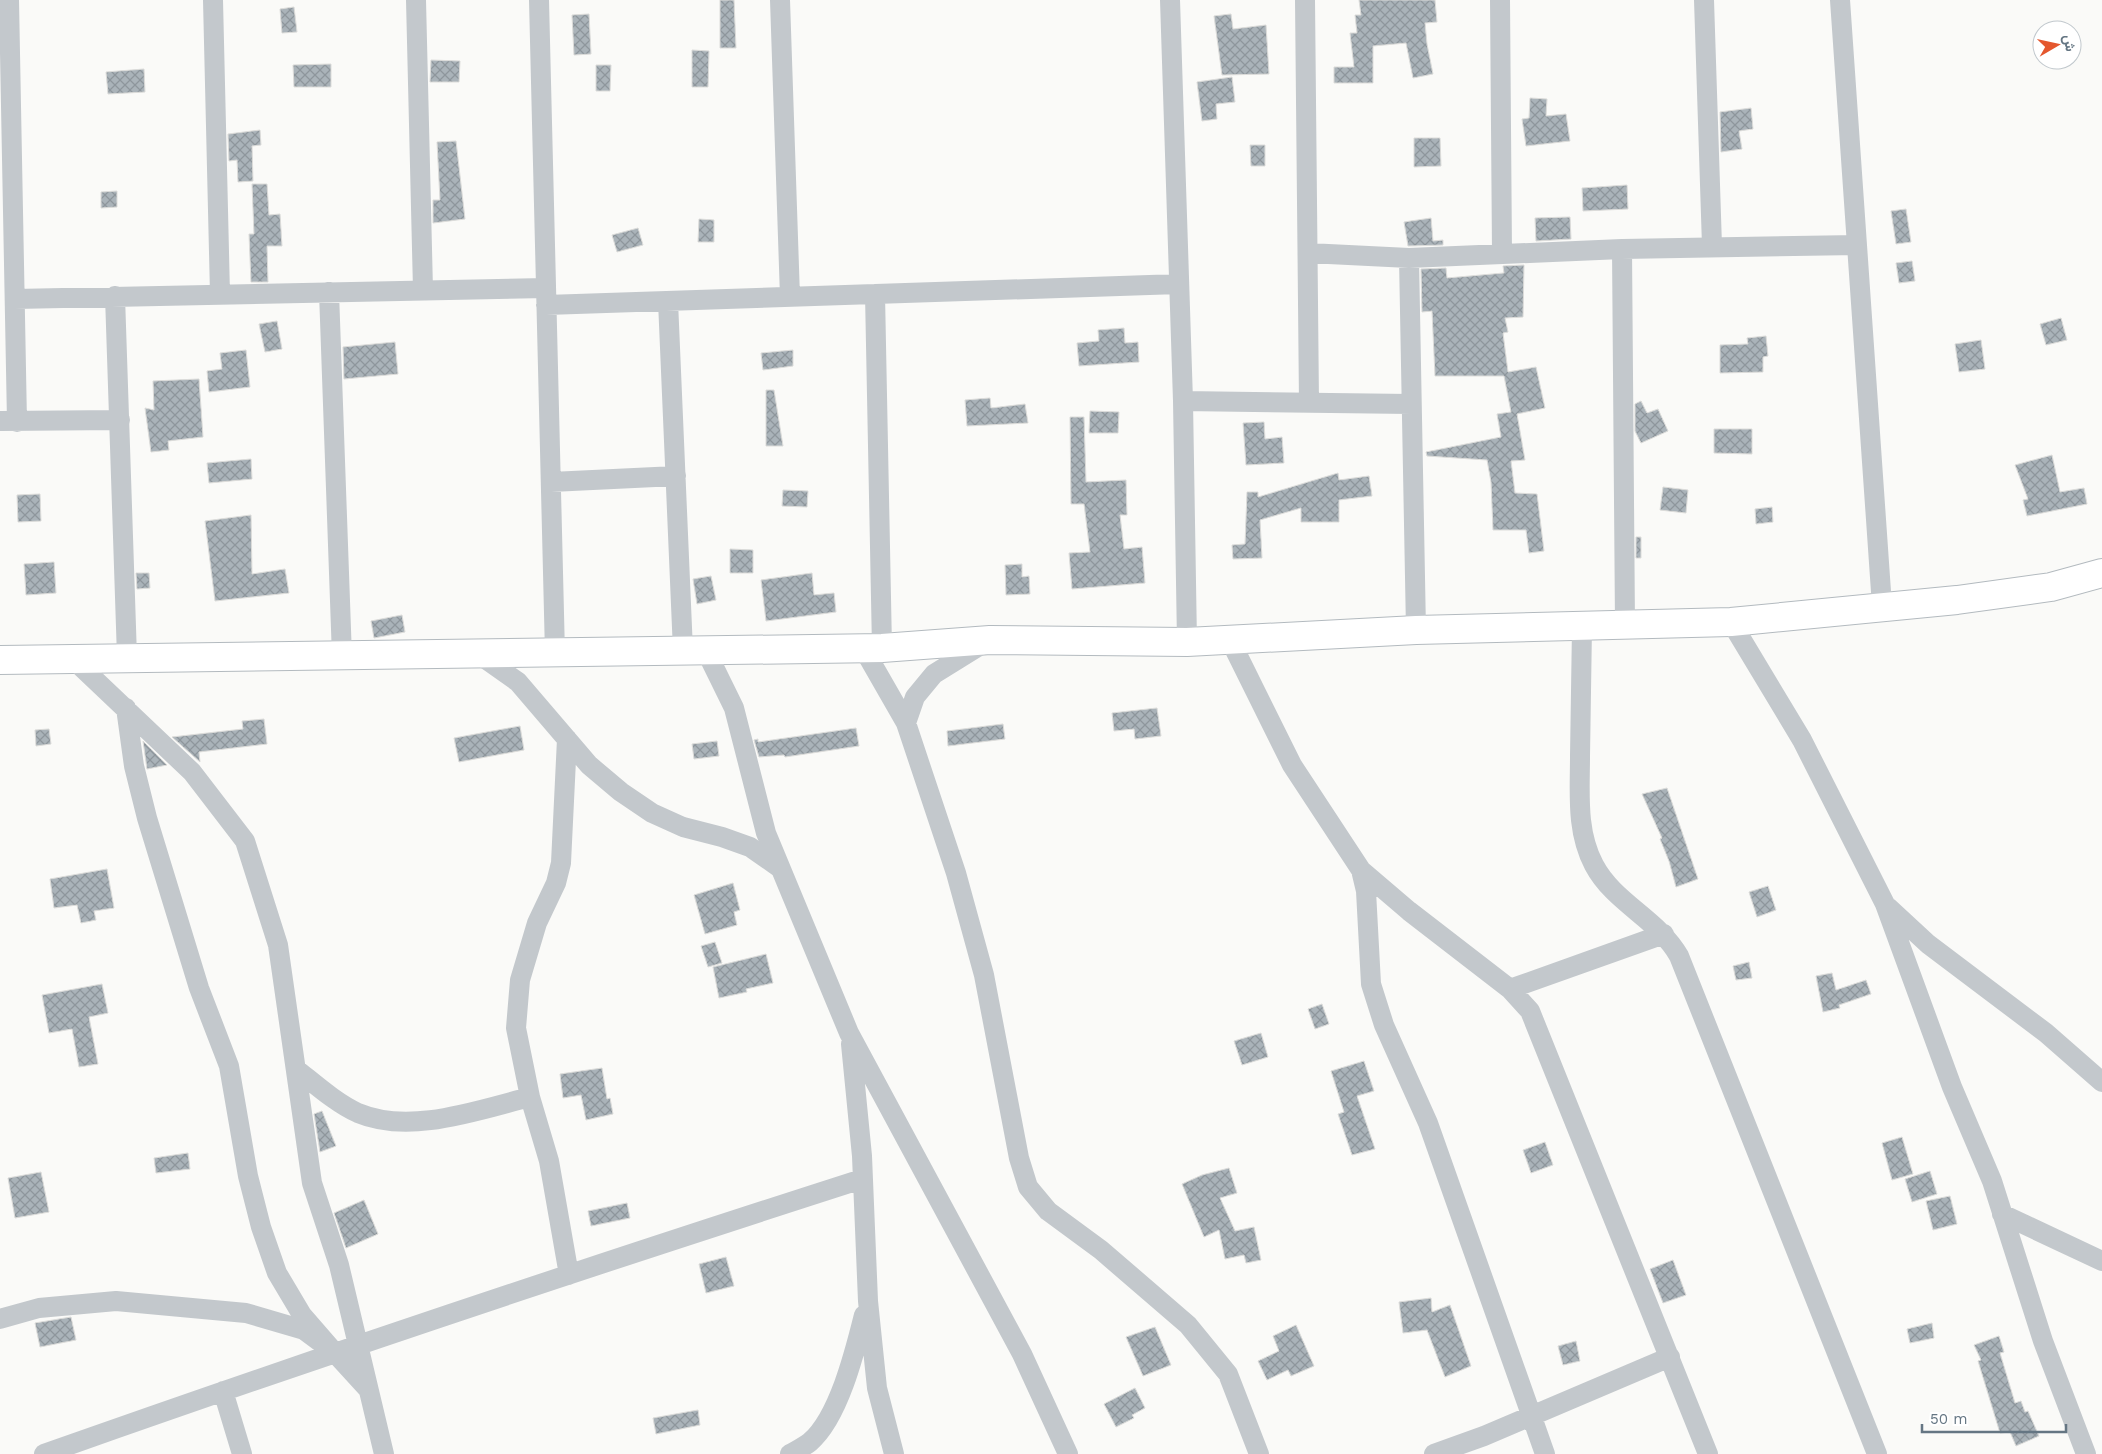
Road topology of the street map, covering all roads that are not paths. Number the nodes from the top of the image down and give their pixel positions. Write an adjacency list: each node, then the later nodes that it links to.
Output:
1 (10, 0): 11 (street)
2 (214, 0): 21 (street)
3 (416, 0): 19 (street)
4 (539, 0): 24 (street)
5 (780, 0): 25 (street)
6 (1170, 0): 18 (street)
7 (1305, 0): 15 (street)
8 (1500, 0): 16 (street)
9 (1704, 0): 12 (street)
10 (1840, 0): 13 (street)
11 (6, 152): 26 (street)
12 (1712, 246): 13 (street); 14 (street)
13 (1856, 246): 36 (street)
14 (1622, 248): 16 (street); 38 (street)
15 (1308, 252): 17 (street); 29 (street)
16 (1502, 253): 17 (street)
17 (1409, 258): 30 (street)
18 (1180, 284): 22 (street); 28 (street)
19 (424, 290): 20 (street); 24 (street)
20 (329, 292): 21 (street); 49 (street)
21 (220, 294): 23 (street)
22 (875, 294): 25 (street); 44 (street)
23 (115, 296): 26 (street); 31 (street)
24 (546, 296): 27 (street); 34 (street)
25 (790, 297): 27 (street)
26 (15, 299): 32 (street)
27 (668, 301): 33 (street)
28 (1183, 401): 29 (street); 43 (street)
29 (1309, 403): 30 (street)
30 (1411, 404): 40 (street)
31 (120, 420): 32 (street); 48 (street)
32 (8, 422)
33 (676, 476): 34 (street); 45 (street)
34 (551, 482): 46 (street)
35 (2102, 573): 36 (street)
36 (1882, 606): 37 (street)
37 (1731, 622): 38 (street); 57 (street)
38 (1625, 625): 39 (street)
39 (1582, 627): 40 (street); 58 (street)
40 (1416, 630): 42 (street)
41 (990, 640): 43 (street); 44 (street); 53 (street)
42 (1230, 640): 43 (street); 56 (street)
43 (1187, 642)
44 (873, 648): 45 (street); 53 (street)
45 (694, 651): 46 (street); 55 (street)
46 (555, 654): 47 (street)
47 (480, 655): 49 (street); 54 (street)
48 (127, 657): 49 (street); 51 (street)
49 (342, 657)
50 (0, 660): 51 (street)
51 (74, 660): 52 (street)
52 (126, 708): 61 (street); 71 (street)
53 (906, 723): 82 (street)
54 (567, 739): 55 (street); 63 (street)
55 (780, 868): 60 (street)
56 (1361, 870): 59 (street); 75 (street)
57 (1885, 904): 62 (street); 65 (street)
58 (1664, 934): 59 (street); 86 (street)
59 (1510, 989): 72 (street)
60 (849, 1033): 64 (street); 81 (street)
61 (296, 1070): 63 (street); 70 (street)
62 (2102, 1082)
63 (530, 1097): 67 (street)
64 (862, 1179): 67 (street); 68 (street)
65 (2002, 1214): 66 (street); 87 (street)
66 (2102, 1261)
67 (569, 1274): 70 (street)
68 (868, 1301): 79 (street); 80 (street)
69 (0, 1319): 71 (street)
70 (358, 1345): 71 (street); 73 (street)
71 (335, 1353): 73 (street); 74 (street)
72 (1670, 1357): 75 (street); 85 (street)
73 (367, 1388): 78 (street)
74 (223, 1391): 76 (street); 77 (street)
75 (1531, 1416): 83 (street); 84 (street)
76 (44, 1454)
77 (242, 1454)
78 (384, 1454)
79 (790, 1454)
80 (894, 1454)
81 (1068, 1454)
82 (1259, 1454)
83 (1434, 1454)
84 (1544, 1454)
85 (1708, 1454)
86 (1878, 1454)
87 (2086, 1454)

